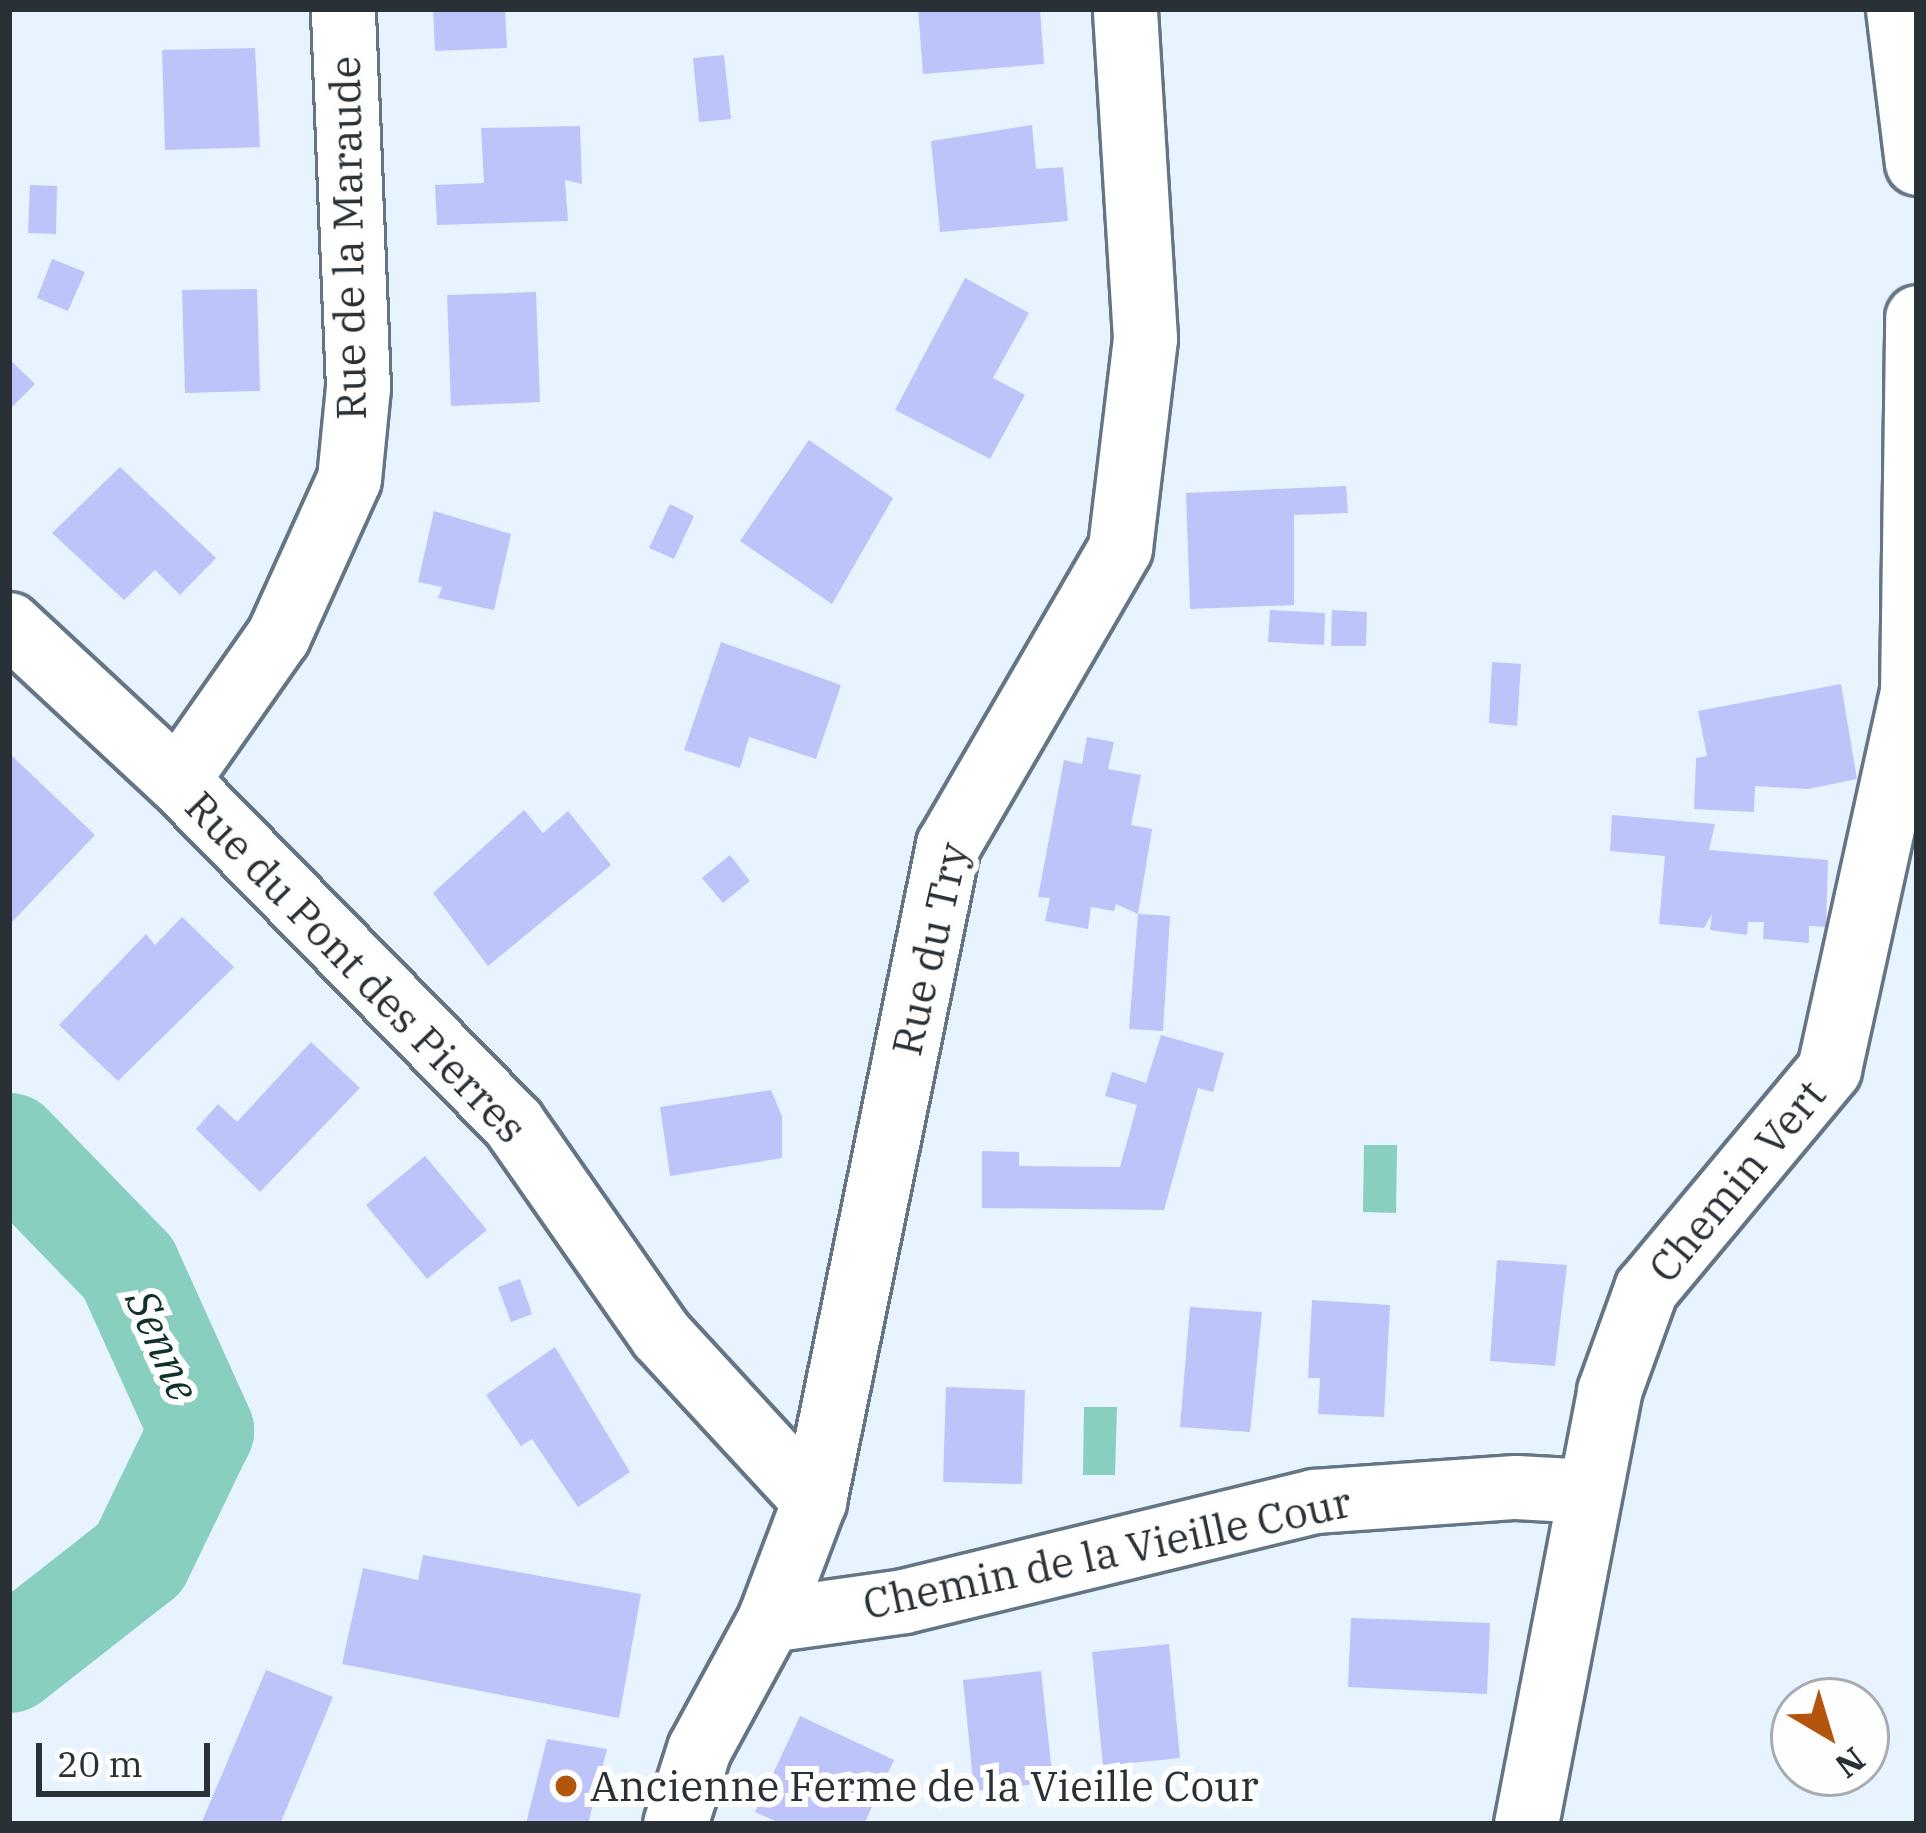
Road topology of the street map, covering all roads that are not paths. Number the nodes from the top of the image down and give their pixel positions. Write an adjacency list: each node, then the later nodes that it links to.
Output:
1 (343, 9): 7 (street, Rue de la Maraude)
2 (1125, 9): 9 (street, Rue du Try)
3 (1898, 9): 4 (street)
4 (1917, 163)
5 (1917, 317): 8 (street, Chemin Vert)
6 (9, 624): 7 (street, Rue du Pont des Pierres)
7 (177, 780): 9 (street, Rue du Pont des Pierres)
8 (1589, 1491): 10 (street, Chemin de la Vieille Cour); 12 (street, Chemin Vert)
9 (814, 1501): 10 (street, Rue du Try)
10 (769, 1620): 11 (street, Rue du Try)
11 (675, 1824)
12 (1526, 1824)

